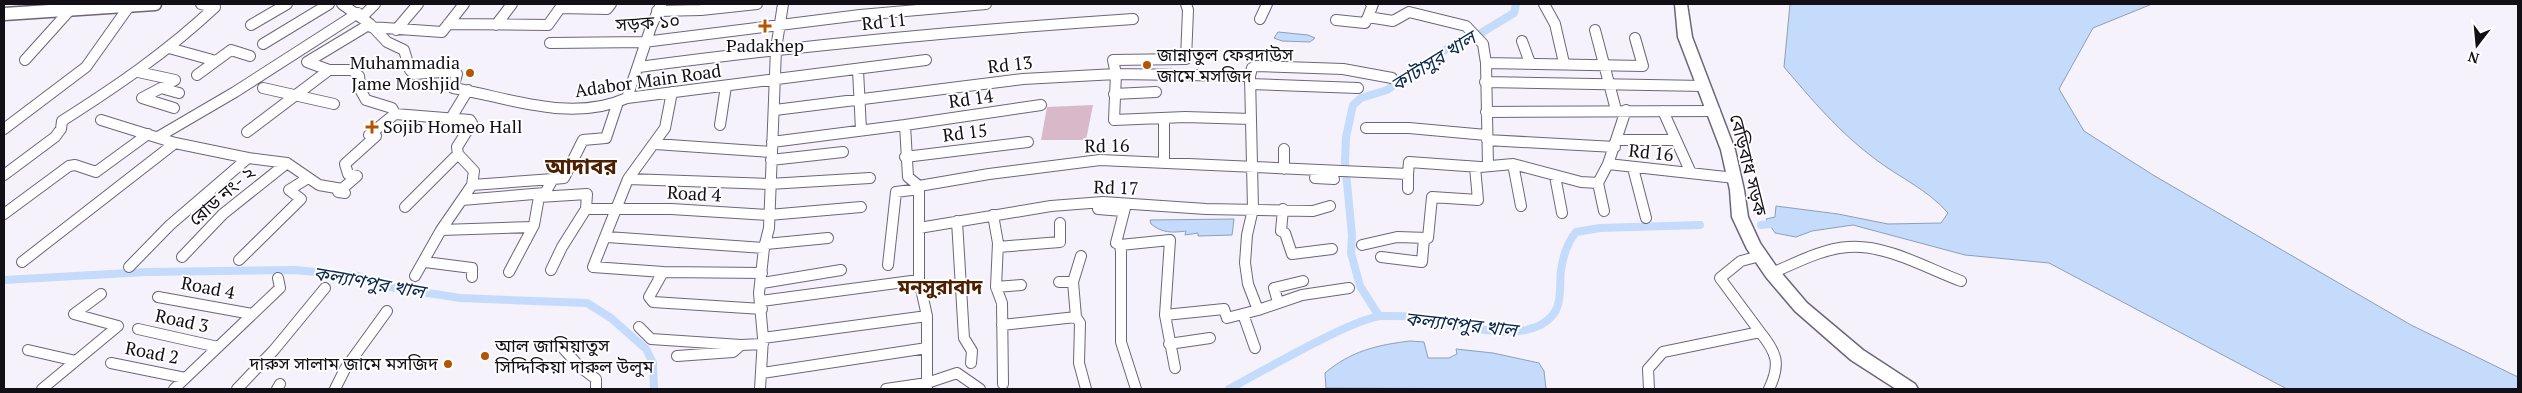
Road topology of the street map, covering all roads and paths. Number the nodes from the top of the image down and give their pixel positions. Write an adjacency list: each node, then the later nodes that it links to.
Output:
1 (86, 4): 2 (main road); 24 (main road)
2 (92, 4)
3 (155, 4): 21 (main road)
4 (201, 4): 45 (street)
5 (286, 4): 34 (street)
6 (330, 4): 44 (street)
7 (344, 4): 28 (street)
8 (375, 4): 28 (street)
9 (418, 4): 38 (street)
10 (464, 4): 33 (street)
11 (512, 4): 36 (street)
12 (611, 4): 22 (street)
13 (757, 4): 23 (street)
14 (783, 4): 37 (street)
15 (986, 4): 37 (street, সড়ক ১০)
16 (1186, 4): 59 (street)
17 (1267, 4): 30 (street)
18 (1371, 4): 29 (street)
19 (1544, 4): 51 (street)
20 (1681, 4): 67 (highway, বেড়িবাধ সড়ক)
21 (130, 5): 26 (main road); 97 (street)
22 (561, 6): 36 (street)
23 (659, 7): 42 (street)
24 (42, 8): 25 (main road); 26 (main road); 27 (main road)
25 (4, 10)
26 (70, 10): 48 (street)
27 (4, 14)
28 (360, 15): 35 (street); 100 (street)
29 (1368, 17): 32 (street); 52 (street)
30 (1260, 18)
31 (1133, 19): 46 (street, Rd 11)
32 (1336, 20)
33 (448, 24): 36 (street); 38 (street)
34 (251, 25)
35 (370, 25): 38 (street); 56 (street); 71 (street)
36 (496, 25)
37 (781, 25): 42 (street, সড়ক ১০); 46 (street)
38 (396, 30)
39 (1595, 30): 54 (street)
40 (1635, 38): 54 (street)
41 (1522, 41): 53 (street)
42 (644, 42): 43 (street, সড়ক ১০); 55 (street)
43 (550, 43)
44 (263, 44)
45 (169, 48): 50 (street); 58 (street)
46 (776, 49): 55 (street, Rd 11); 62 (street)
47 (250, 56): 50 (street)
48 (25, 60)
49 (926, 60): 57 (street, Adabor Main Road)
50 (216, 61): 60 (street)
51 (1564, 62): 53 (street); 54 (street)
52 (1486, 63): 53 (street); 64 (street)
53 (1530, 63)
54 (1602, 64): 65 (street)
55 (639, 67): 77 (street)
56 (330, 70): 75 (street); 89 (street)
57 (858, 70): 62 (street, Adabor Main Road); 78 (street)
58 (138, 72): 68 (street); 124 (street)
59 (1116, 74): 63 (street, Rd 13); 76 (street); 78 (street, Rd 13)
60 (196, 75)
61 (1392, 78): 63 (street)
62 (775, 80): 66 (street, Adabor Main Road); 83 (street)
63 (1250, 80): 70 (street, Rd 13); 92 (street)
64 (1485, 82): 65 (street); 88 (street)
65 (1608, 83): 67 (street); 84 (street)
66 (726, 86): 72 (street, Adabor Main Road); 95 (street)
67 (1704, 86): 87 (highway, বেড়িবাধ সড়ক)
68 (161, 88): 74 (street); 82 (street)
69 (263, 88): 75 (street)
70 (1358, 88)
71 (468, 90): 80 (street, Adabor Main Road); 90 (street)
72 (672, 92): 77 (street, Adabor Main Road); 106 (street)
73 (1156, 92): 76 (street)
74 (179, 93)
75 (296, 94): 79 (street); 99 (street)
76 (1114, 94): 91 (street)
77 (627, 98): 80 (street, Adabor Main Road)
78 (860, 101): 83 (street, Rd 13); 98 (street)
79 (334, 104)
80 (616, 105): 131 (street)
81 (1040, 106): 94 (street, Rd 14)
82 (174, 108)
83 (775, 110): 108 (street)
84 (1616, 110): 85 (street); 88 (street)
85 (1626, 110): 86 (street); 105 (street)
86 (1663, 111): 87 (street); 102 (street)
87 (1715, 111): 130 (highway, বেড়িবাধ সড়ক)
88 (1486, 112): 101 (street)
89 (395, 114): 90 (street); 127 (street)
90 (451, 118): 110 (street)
91 (1164, 118): 92 (street); 114 (street)
92 (1250, 118): 119 (street)
93 (101, 120): 100 (street)
94 (905, 124): 98 (street); 111 (street)
95 (720, 126)
96 (1366, 128): 101 (street)
97 (4, 129)
98 (861, 130): 108 (street)
99 (247, 132)
100 (153, 136): 104 (street); 152 (street)
101 (1486, 138): 105 (street); 117 (street)
102 (1675, 140): 105 (street); 122 (street)
103 (1028, 142): 111 (street, Rd 15)
104 (175, 143): 112 (street); 174 (street)
105 (1616, 143): 116 (street)
106 (655, 144): 108 (street); 132 (street)
107 (1284, 149): 121 (street)
108 (771, 151): 109 (street); 135 (street)
109 (843, 152)
110 (458, 154): 134 (street); 142 (street)
111 (905, 157): 136 (street)
112 (248, 158): 113 (street); 177 (street)
113 (286, 162): 127 (street); 171 (street, রোড নং- ২)
114 (1164, 163): 119 (street, Rd 16); 136 (street, Rd 16)
115 (1513, 164): 117 (street); 126 (street); 141 (street)
116 (1608, 164): 120 (street, Rd 16); 133 (street, Rd 16)
117 (1488, 166): 118 (street)
118 (1475, 167): 123 (street); 163 (street)
119 (1253, 168): 121 (street, Rd 16); 148 (street)
120 (1633, 168): 122 (street, Rd 16); 155 (street)
121 (1284, 169): 125 (street, Rd 16)
122 (1691, 173): 130 (street, Rd 16)
123 (1408, 174): 125 (street, Rd 16); 137 (street)
124 (4, 175)
125 (1336, 175): 129 (street)
126 (1555, 176): 133 (street); 151 (street)
127 (308, 178): 173 (street)
128 (870, 178): 135 (street)
129 (1315, 178)
130 (1735, 178): 170 (highway, বেড়িবাধ সড়ক)
131 (553, 179): 134 (street); 138 (street)
132 (628, 179): 135 (street); 144 (street)
133 (1598, 182): 150 (street)
134 (472, 184): 139 (street)
135 (769, 184): 153 (street)
136 (919, 188): 159 (street); 176 (street, Rd 16)
137 (1408, 189)
138 (542, 195): 139 (street); 146 (street); 158 (street)
139 (462, 200): 160 (street)
140 (1330, 206): 149 (street, Rd 17)
141 (1521, 206)
142 (405, 207)
143 (861, 207): 153 (street, Road 4)
144 (618, 208): 146 (street, Road 4); 153 (street, Road 4); 161 (street)
145 (1125, 208): 147 (street); 148 (street, Rd 17); 154 (street, Rd 17); 165 (street)
146 (586, 209): 178 (street)
147 (1098, 209)
148 (1252, 209): 149 (street, Rd 17); 200 (street)
149 (1283, 210): 168 (street)
150 (1604, 211)
151 (1562, 213)
152 (4, 214)
153 (769, 215): 166 (street)
154 (993, 215): 156 (street, Rd 17); 167 (street)
155 (1646, 218)
156 (957, 221): 159 (street, Rd 17); 223 (street)
157 (1060, 222): 167 (street)
158 (531, 227): 160 (street); 180 (street)
159 (919, 228): 186 (street)
160 (441, 230): 175 (street)
161 (607, 237): 166 (street); 181 (street)
162 (828, 238): 166 (street)
163 (1424, 238): 164 (street); 172 (street)
164 (1362, 244)
165 (1120, 245): 204 (street); 238 (street)
166 (765, 246): 185 (street)
167 (998, 247): 194 (street)
168 (1332, 249)
169 (1081, 256): 190 (street)
170 (1760, 256): 182 (highway, বেড়িবাধ সড়ক); 210 (street)
171 (182, 257)
172 (1380, 257)
173 (239, 260)
174 (22, 262)
175 (425, 262): 183 (street); 184 (street)
176 (888, 265)
177 (130, 267)
178 (552, 270)
179 (841, 270): 185 (street)
180 (509, 272)
181 (663, 272): 185 (street); 199 (street)
182 (1772, 273): 188 (street); 241 (highway, বেড়িবাধ সড়ক)
183 (415, 276)
184 (472, 277)
185 (762, 278): 199 (street)
186 (919, 280): 199 (street); 205 (street)
187 (1304, 281): 198 (street)
188 (1961, 281)
189 (1059, 282): 190 (street)
190 (1073, 282): 206 (street)
191 (279, 283): 202 (street)
192 (1020, 285): 194 (street)
193 (325, 288): 231 (street)
194 (996, 288): 207 (street)
195 (1349, 288): 198 (street)
196 (101, 294): 221 (street)
197 (158, 297): 202 (street, Road 4)
198 (1278, 302): 200 (street)
199 (761, 305): 212 (street)
200 (1258, 310): 203 (street)
201 (387, 311): 232 (street)
202 (252, 314): 216 (street)
203 (1243, 314): 204 (street); 218 (street)
204 (1165, 315): 213 (street)
205 (927, 316): 212 (street); 217 (street)
206 (1076, 317): 207 (street); 237 (street)
207 (1002, 325): 227 (street)
208 (639, 327): 215 (street)
209 (138, 329): 216 (street, Road 3)
210 (1760, 332): 239 (street); 240 (street)
211 (1210, 338): 213 (street)
212 (763, 341): 215 (street); 225 (street)
213 (1170, 344): 224 (street)
214 (560, 345): 233 (street)
215 (741, 345): 220 (street)
216 (218, 347): 226 (street)
217 (927, 348): 225 (street); 228 (street)
218 (1255, 348)
219 (28, 350): 221 (street)
220 (677, 356)
221 (76, 361): 229 (street)
222 (111, 363): 226 (street, Road 2)
223 (972, 363)
224 (1175, 368)
225 (762, 373): 234 (street)
226 (185, 378): 230 (street)
227 (1003, 384)
228 (927, 386): 235 (street); 236 (street)
229 (42, 389)
230 (174, 389)
231 (238, 389)
232 (335, 389)
233 (596, 389)
234 (760, 389)
235 (886, 389)
236 (980, 389)
237 (1086, 389)
238 (1136, 389)
239 (1649, 389)
240 (1769, 389)
241 (1909, 389)

